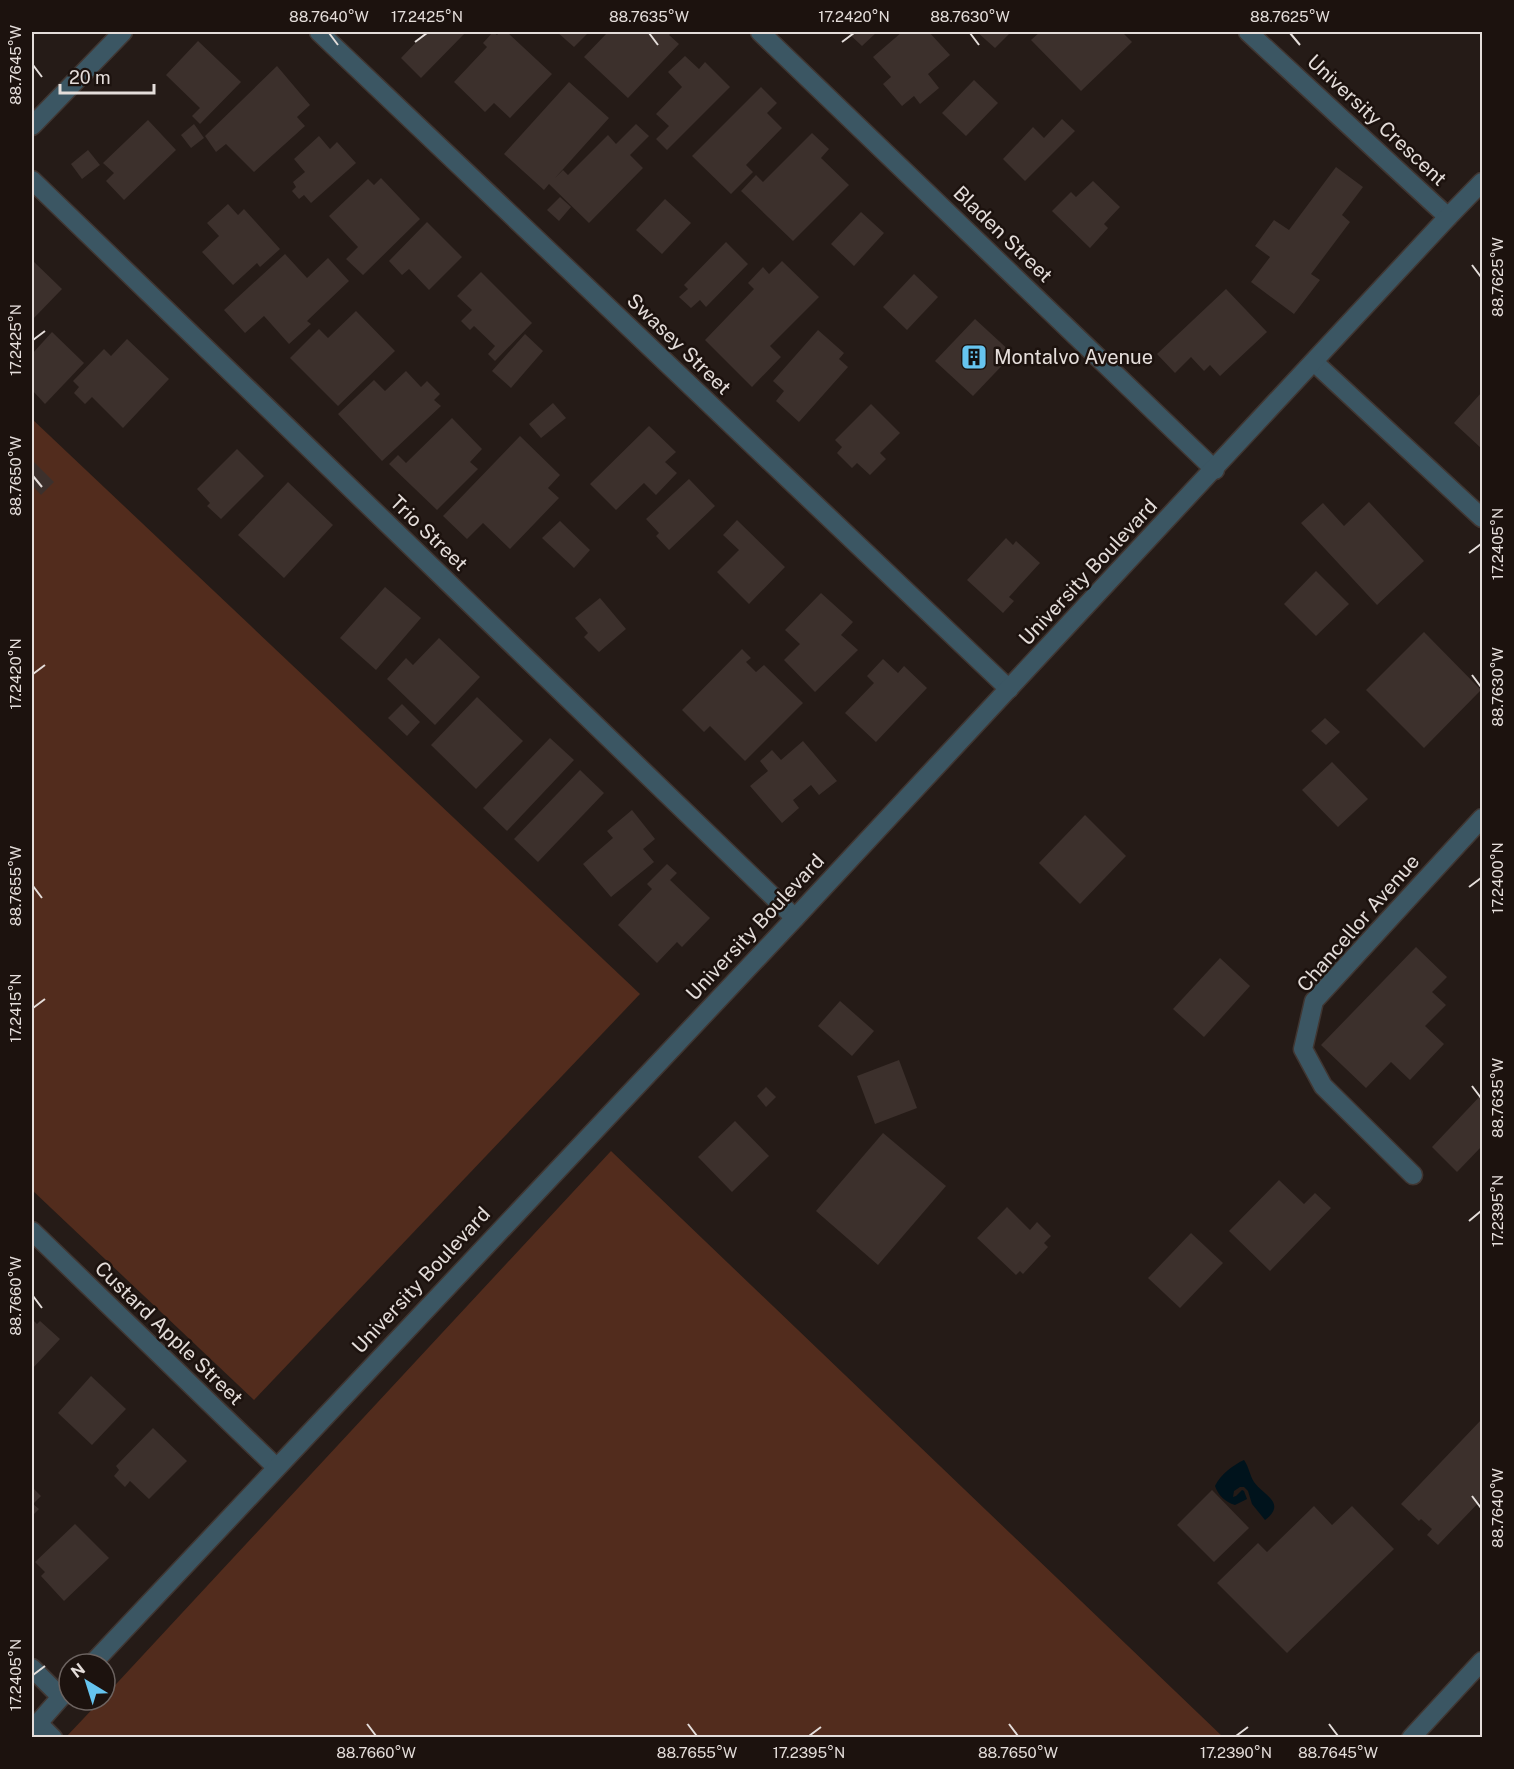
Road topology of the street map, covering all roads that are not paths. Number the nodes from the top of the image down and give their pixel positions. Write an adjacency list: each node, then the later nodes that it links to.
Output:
1 (123, 32): 5 (street)
2 (318, 32): 12 (street, Swasey Street)
3 (760, 32): 10 (street, Bladen Street)
4 (1248, 32): 8 (street, University Crescent)
5 (32, 126)
6 (32, 180): 14 (street, Trio Street)
7 (1482, 182): 8 (street, University Boulevard)
8 (1448, 217): 9 (street, University Boulevard)
9 (1314, 362): 10 (street, University Boulevard); 11 (street)
10 (1215, 470): 12 (street, University Boulevard)
11 (1482, 518)
12 (1009, 689): 14 (street, University Boulevard)
13 (1482, 818): 15 (street, Chancellor Avenue)
14 (795, 918): 17 (street, University Boulevard)
15 (1413, 1175)
16 (32, 1231): 17 (street, Custard Apple Street)
17 (276, 1467): 18 (street, University Boulevard)
18 (103, 1652)
19 (1482, 1661): 25 (street)
20 (32, 1668): 21 (street)
21 (57, 1686)
22 (57, 1701): 23 (street)
23 (35, 1726): 24 (street)
24 (53, 1737)
25 (1412, 1737)

